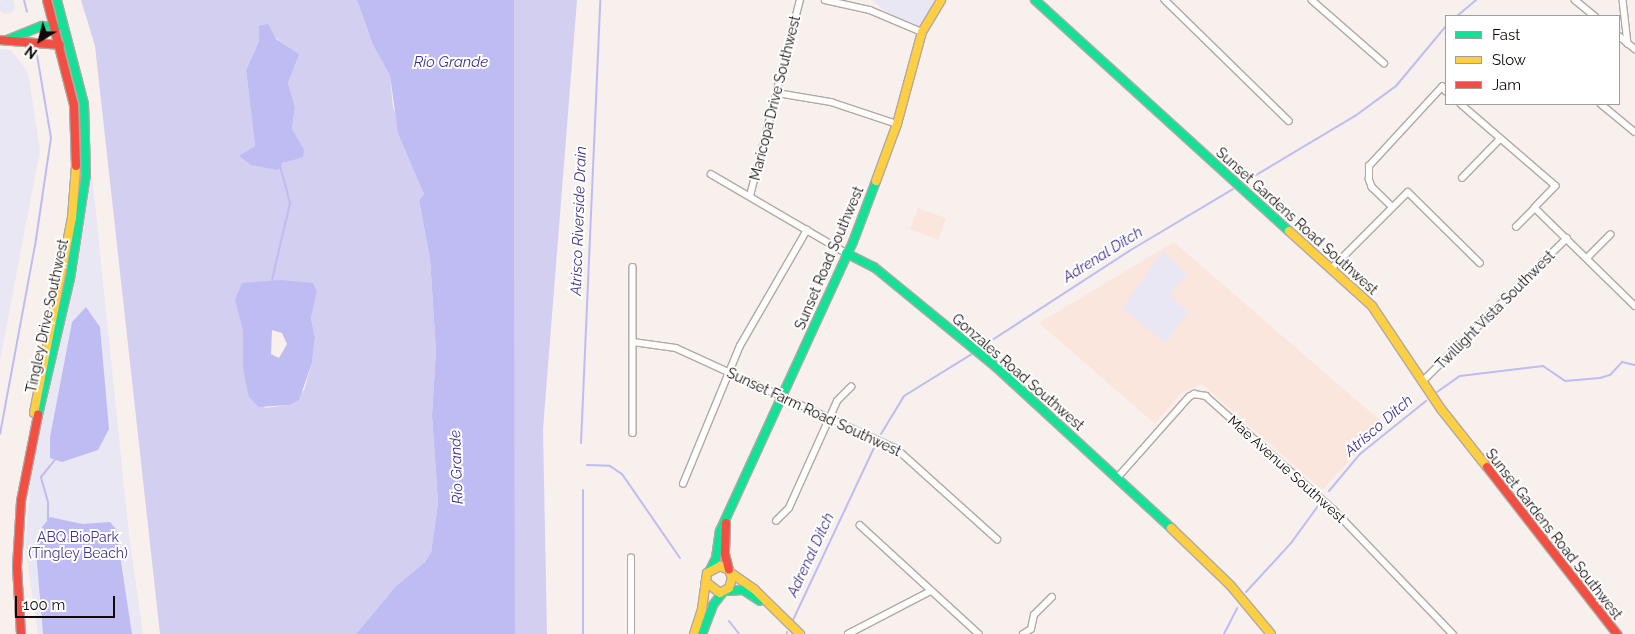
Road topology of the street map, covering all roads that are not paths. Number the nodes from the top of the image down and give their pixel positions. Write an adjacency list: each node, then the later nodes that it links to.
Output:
1 (47, 0): 12 (street, Tingley Drive Southwest)
2 (57, 0): 13 (street, Tingley Drive Southwest)
3 (800, 0): 22 (street, Maricopa Drive Southwest)
4 (825, 0): 14 (street)
5 (940, 0): 14 (street, Sunset Road Southwest)
6 (1035, 0): 42 (street, Sunset Gardens Road Southwest)
7 (1165, 0): 25 (street)
8 (1312, 0): 20 (street)
9 (1575, 0): 11 (street)
10 (1623, 0): 17 (street)
11 (1594, 15)
12 (54, 27): 13 (street); 16 (street); 18 (street, Tingley Drive Southwest)
13 (66, 29): 50 (street, Tingley Drive Southwest)
14 (922, 32): 26 (street, Sunset Road Southwest)
15 (1620, 37): 17 (street)
16 (3, 40): 18 (street)
17 (1628, 44): 19 (street)
18 (60, 45): 50 (street, Tingley Drive Southwest)
19 (1635, 49)
20 (1384, 63)
21 (1444, 89): 32 (street)
22 (777, 93): 26 (street); 31 (street, Maricopa Drive Southwest)
23 (1462, 105): 28 (street)
24 (1602, 105): 27 (street)
25 (1289, 121)
26 (897, 124): 38 (street, Sunset Road Southwest)
27 (1635, 132)
28 (1500, 139): 30 (street); 33 (street)
29 (711, 174): 31 (street, Gonzales Road Southwest)
30 (1462, 178)
31 (750, 196): 35 (street, Gonzales Road Southwest)
32 (1392, 207): 40 (street); 42 (street)
33 (1536, 208): 34 (street); 37 (street)
34 (1516, 227)
35 (807, 230): 38 (street, Gonzales Road Southwest); 45 (street)
36 (1610, 235): 39 (street)
37 (1567, 238): 39 (street); 46 (street, Twillight Vista Southwest)
38 (846, 254): 48 (street, Sunset Road Southwest); 52 (street, Gonzales Road Southwest)
39 (1587, 258): 43 (street)
40 (1480, 263)
41 (633, 267): 44 (street)
42 (1332, 268): 46 (street, Sunset Gardens Road Southwest)
43 (1635, 306)
44 (633, 342): 45 (street, Sunset Farm Road Southwest); 51 (street)
45 (730, 372): 48 (street, Sunset Farm Road Southwest); 53 (street)
46 (1423, 384): 77 (street, Sunset Gardens Road Southwest)
47 (851, 387): 49 (street)
48 (782, 396): 49 (street, Sunset Farm Road Southwest); 54 (street, Sunset Road Southwest)
49 (829, 417): 55 (street); 57 (street, Sunset Farm Road Southwest)
50 (34, 430): 67 (street, Tingley Drive Southwest)
51 (633, 433)
52 (1118, 477): 75 (street, Gonzales Road Southwest); 76 (street, Mae Avenue Southwest)
53 (684, 484)
54 (726, 521): 59 (street, Sunset Road Southwest); 60 (street, Sunset Road Southwest)
55 (776, 521)
56 (860, 525): 63 (street)
57 (997, 539)
58 (631, 558): 68 (street)
59 (710, 570): 60 (street); 61 (street)
60 (729, 571): 62 (street); 65 (street)
61 (706, 582): 62 (street); 69 (street)
62 (724, 591): 65 (street); 70 (street)
63 (931, 591): 72 (street); 73 (street)
64 (1052, 597): 66 (street)
65 (777, 612): 71 (street)
66 (1034, 632): 74 (street)
67 (21, 634)
68 (631, 634)
69 (694, 634)
70 (702, 634)
71 (800, 634)
72 (848, 634)
73 (979, 634)
74 (1023, 634)
75 (1271, 634)
76 (1453, 634)
77 (1617, 634)

